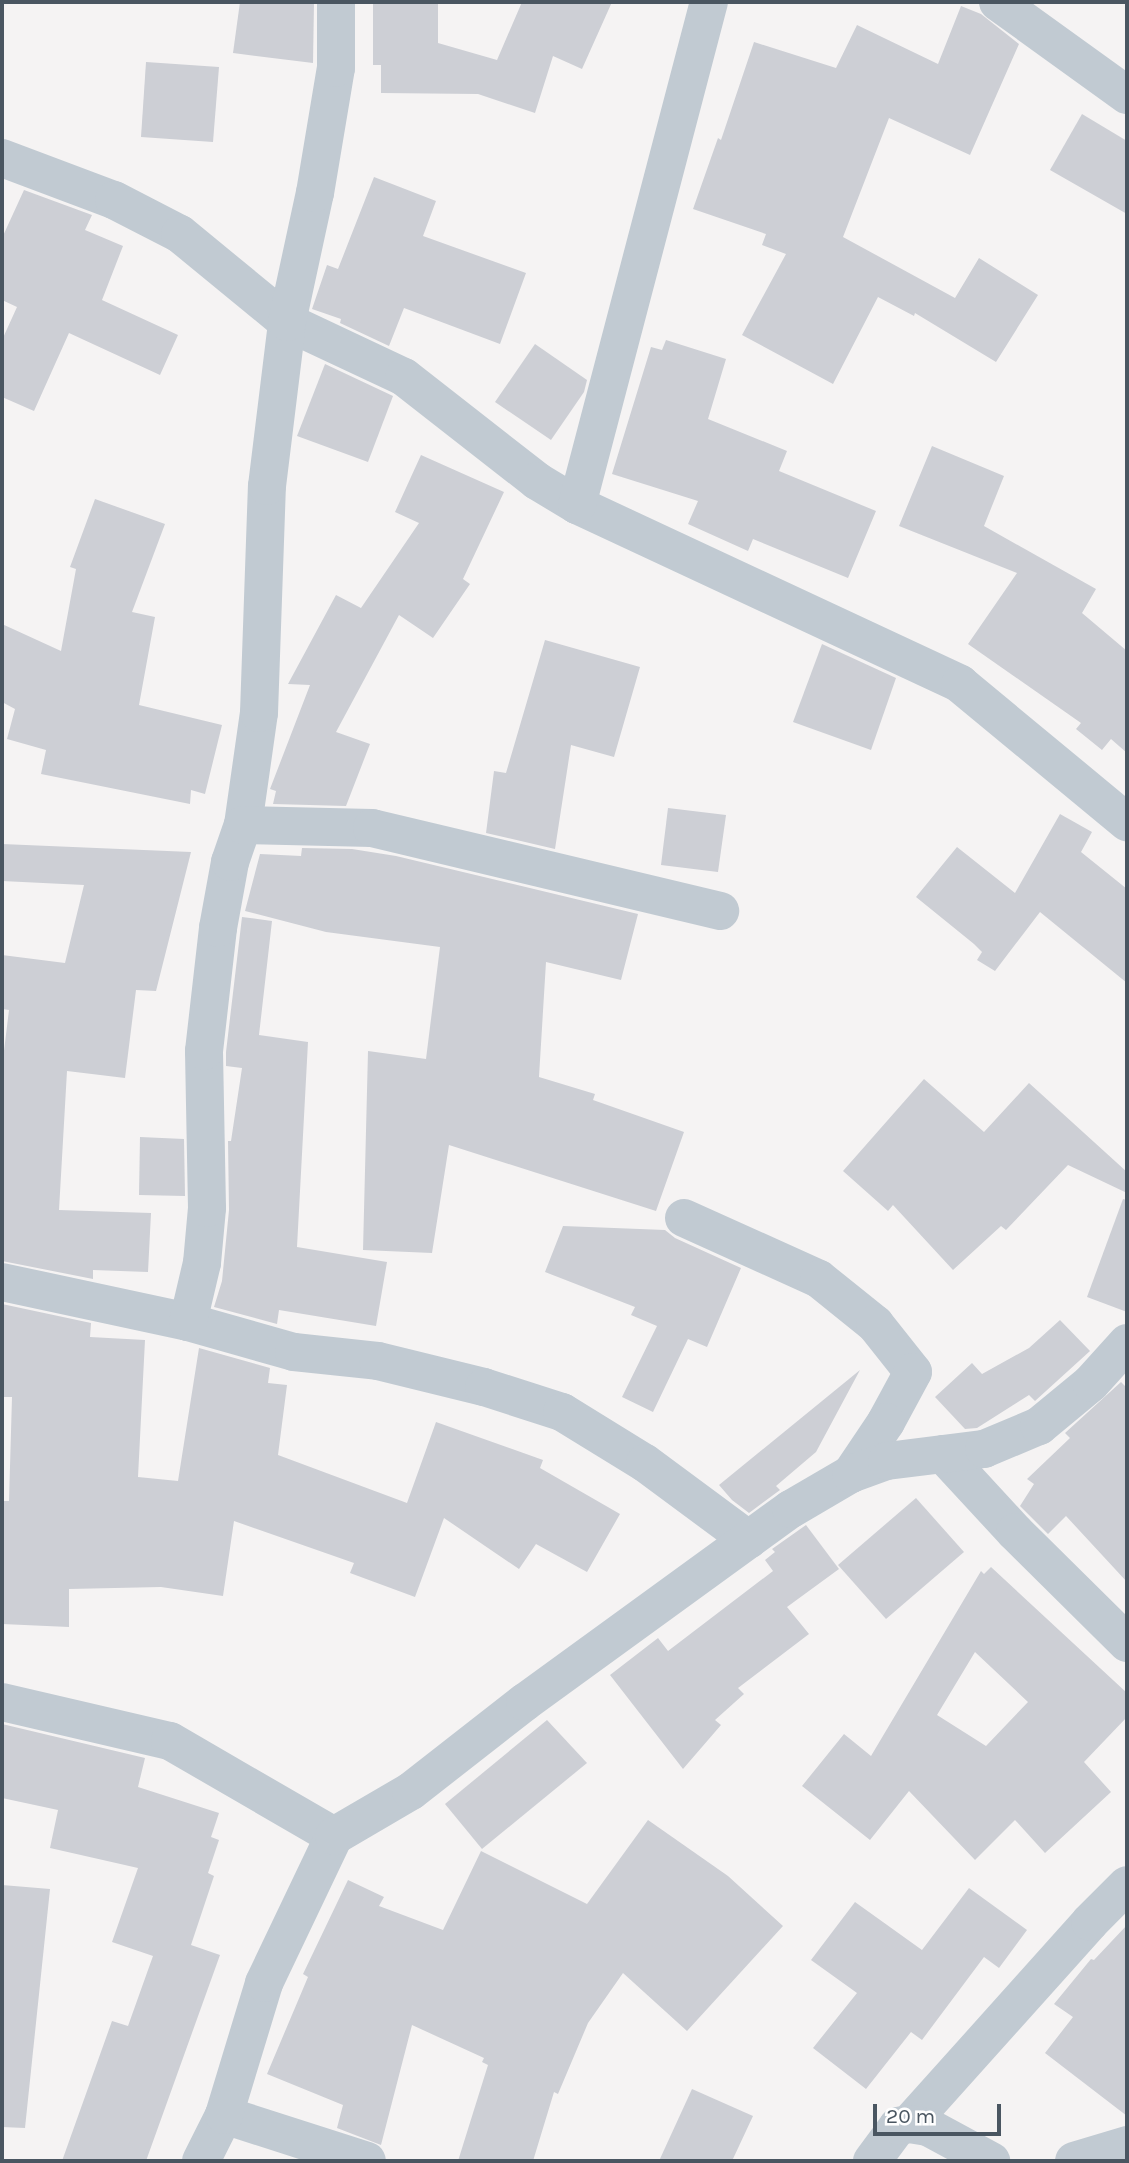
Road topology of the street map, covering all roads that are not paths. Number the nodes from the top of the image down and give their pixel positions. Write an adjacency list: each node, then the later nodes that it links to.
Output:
1 (336, 2): 6 (street)
2 (709, 2): 7 (street)
3 (998, 2): 4 (street)
4 (1127, 95)
5 (2, 158): 6 (street)
6 (287, 322): 7 (street); 9 (street)
7 (577, 505): 8 (street)
8 (1127, 822)
9 (243, 825): 10 (street); 13 (street)
10 (720, 911)
11 (684, 1218): 16 (street)
12 (2, 1282): 13 (street)
13 (188, 1322): 17 (street)
14 (1127, 1343): 15 (street)
15 (943, 1454): 16 (street); 18 (street)
16 (851, 1474): 17 (street)
17 (749, 1539): 20 (street)
18 (1127, 1643)
19 (2, 1702): 20 (street)
20 (334, 1836): 22 (street)
21 (1127, 1885): 23 (street)
22 (223, 2115): 25 (street); 26 (street)
23 (909, 2124): 27 (street); 28 (street)
24 (1127, 2145): 29 (street)
25 (201, 2161)
26 (367, 2161)
27 (872, 2161)
28 (991, 2161)
29 (1074, 2161)

